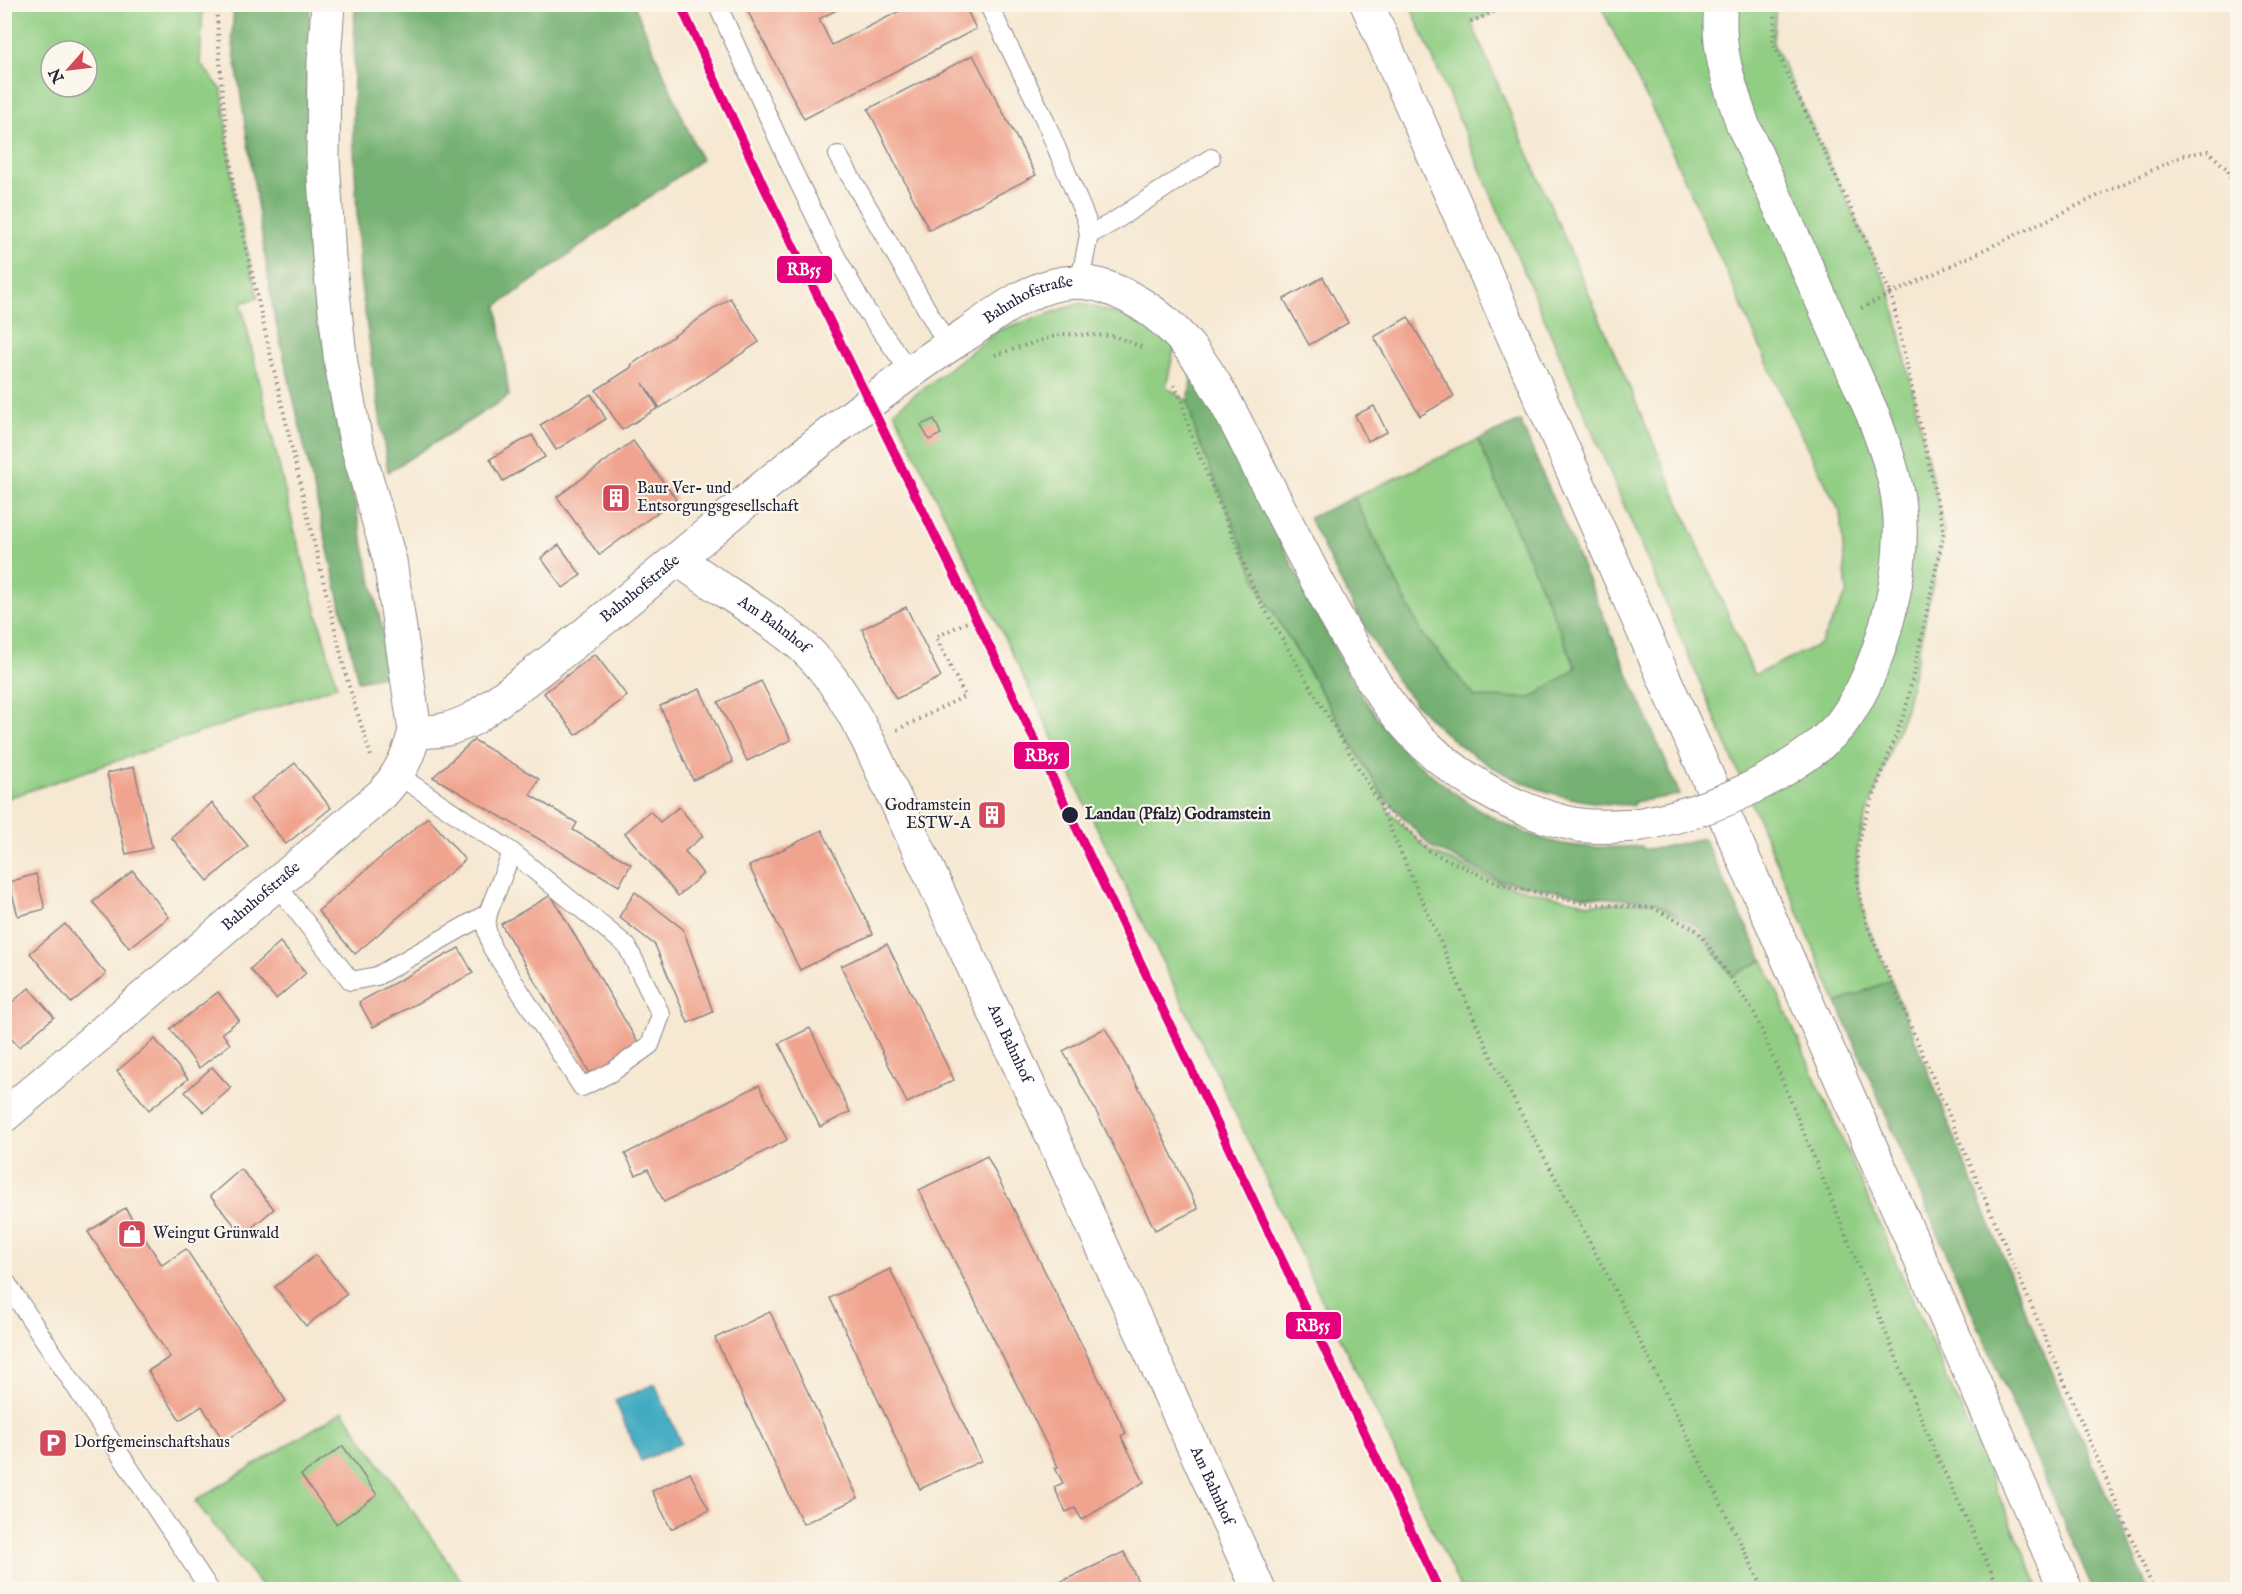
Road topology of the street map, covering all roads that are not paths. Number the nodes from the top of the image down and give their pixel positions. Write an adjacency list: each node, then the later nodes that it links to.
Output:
1 (328, 4): 13 (main road)
2 (717, 4): 11 (lane)
3 (988, 4): 8 (lane, Bahnhofstraße)
4 (1367, 4): 22 (main road)
5 (1721, 4): 9 (main road, bridge)
6 (838, 155): 10 (lane)
7 (1211, 158): 8 (lane)
8 (1089, 235): 9 (lane, Bahnhofstraße)
9 (1080, 281): 10 (main road, Bahnhofstraße)
10 (948, 346): 11 (main road, Bahnhofstraße)
11 (910, 373): 12 (main road, Bahnhofstraße)
12 (678, 559): 13 (main road, Bahnhofstraße); 21 (main road, Am Bahnhof)
13 (415, 731): 14 (main road, Bahnhofstraße)
14 (390, 785): 15 (lane); 16 (main road, Bahnhofstraße)
15 (512, 852): 17 (lane); 17 (lane)
16 (276, 884): 17 (lane); 18 (main road, Bahnhofstraße)
17 (488, 913)
18 (4, 1116)
19 (4, 1279): 20 (lane)
20 (210, 1590)
21 (1259, 1590)
22 (2066, 1590)

